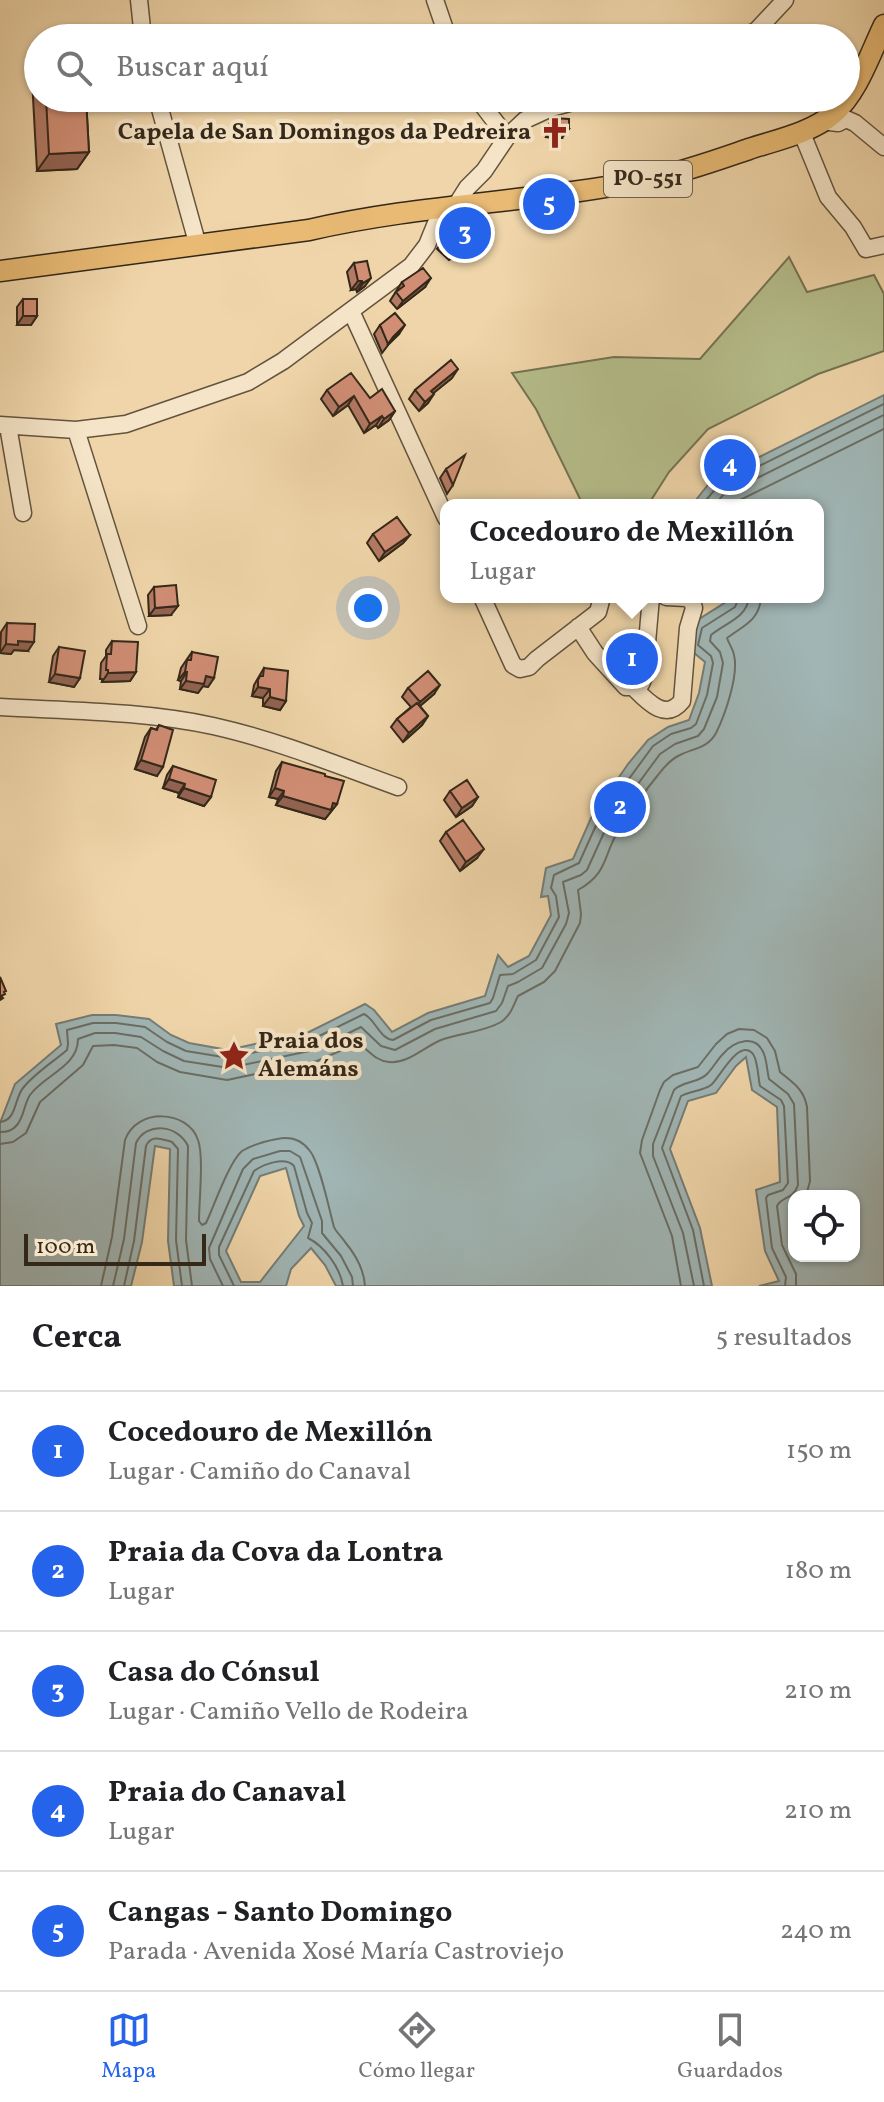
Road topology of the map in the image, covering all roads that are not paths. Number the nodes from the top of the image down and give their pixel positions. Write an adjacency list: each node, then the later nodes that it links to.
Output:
1 (139, 0): 4 (street)
2 (435, 0): 5 (street)
3 (785, 0): 6 (street)
4 (142, 24)
5 (443, 24)
6 (763, 24)
7 (884, 25): 8 (main road, PO-551)
8 (860, 72)
9 (160, 112): 19 (street)
10 (488, 112): 15 (street)
11 (542, 112): 15 (street)
12 (833, 112): 13 (main road, PO-551)
13 (826, 118): 14 (main road, PO-551); 16 (street)
14 (801, 131): 17 (main road, PO-551); 20 (street)
15 (507, 137): 17 (street)
16 (884, 147)
17 (455, 207): 18 (main road, PO-551); 24 (street)
18 (352, 220): 19 (main road, PO-551); 19 (main road, PO-551)
19 (185, 240): 21 (main road, PO-551)
20 (884, 245)
21 (105, 252): 22 (main road, PO-551); 23 (main road, PO-551)
22 (0, 262)
23 (0, 271)
24 (351, 311): 26 (street); 27 (street)
25 (4, 426): 26 (street); 28 (street)
26 (76, 430): 33 (street)
27 (440, 505)
28 (23, 513)
29 (485, 603): 34 (street)
30 (600, 603): 34 (street)
31 (650, 603): 35 (street)
32 (693, 603): 35 (street)
33 (138, 626)
34 (578, 627): 35 (street)
35 (633, 687)
36 (0, 707): 37 (street)
37 (398, 787)

